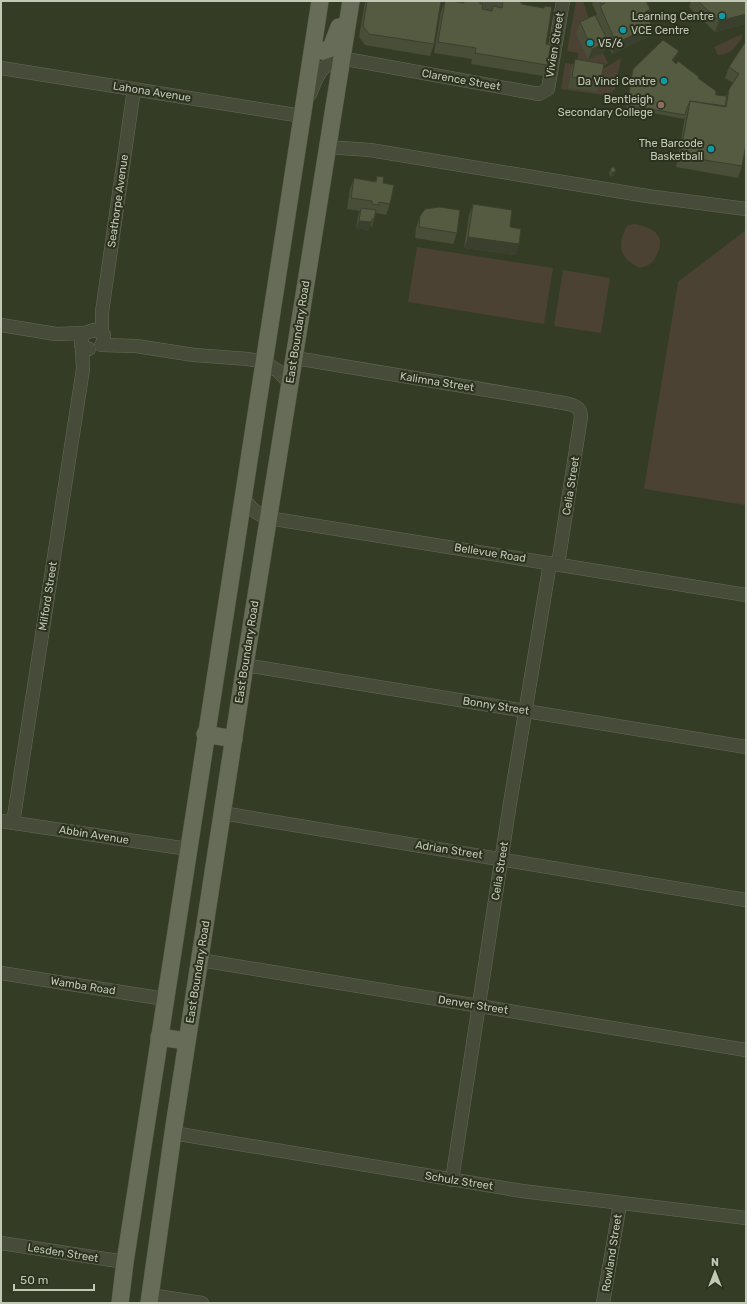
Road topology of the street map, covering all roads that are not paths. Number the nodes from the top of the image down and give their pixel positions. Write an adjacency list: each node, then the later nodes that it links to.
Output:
1 (320, 1): 8 (main road)
2 (350, 1): 8 (main road); 9 (main road, East Boundary Road)
3 (472, 1): 5 (street)
4 (563, 1): 7 (street, Vivien Street)
5 (531, 10)
6 (546, 13): 7 (street)
7 (560, 15): 12 (street, Vivien Street)
8 (313, 50): 13 (main road)
9 (340, 67): 12 (street, Clarence Street); 13 (street, Clarence Street); 14 (main road, East Boundary Road)
10 (1, 68): 11 (street, Lahona Avenue)
11 (134, 89): 13 (street, Lahona Avenue); 17 (street, Seathorpe Avenue)
12 (548, 89)
13 (302, 114): 19 (main road)
14 (327, 147): 15 (street); 18 (main road, East Boundary Road)
15 (746, 209)
16 (1, 325): 17 (street)
17 (92, 340): 19 (street); 32 (street, Milford Street)
18 (294, 358): 20 (main road, East Boundary Road); 21 (street, Kalimna Street)
19 (263, 366): 20 (street); 22 (main road)
20 (290, 384): 23 (main road, East Boundary Road)
21 (579, 409): 24 (street, Celia Street)
22 (242, 496): 23 (street, Bellevue Road); 28 (main road)
23 (268, 518): 24 (street, Bellevue Road); 26 (main road, East Boundary Road)
24 (554, 564): 25 (street, Bellevue Road); 27 (street, Celia Street)
25 (746, 595)
26 (245, 665): 27 (street, Bonny Street); 29 (main road, East Boundary Road)
27 (525, 711): 30 (street, Bonny Street); 34 (street, Celia Street)
28 (206, 734): 29 (main road); 33 (main road)
29 (234, 739): 31 (main road, East Boundary Road)
30 (746, 747)
31 (222, 813): 34 (street, Adrian Street); 36 (main road, East Boundary Road)
32 (7, 822): 33 (street, Abbin Avenue)
33 (188, 849): 38 (main road)
34 (502, 859): 35 (street, Adrian Street); 39 (street, Celia Street)
35 (746, 900)
36 (200, 960): 39 (street, Denver Street); 41 (main road, East Boundary Road)
37 (1, 973): 38 (street, Wamba Road)
38 (165, 999): 40 (main road)
39 (479, 1006): 42 (street, Denver Street); 44 (street, Celia Street)
40 (159, 1036): 41 (main road); 48 (main road)
41 (187, 1041): 43 (main road, East Boundary Road)
42 (746, 1050)
43 (173, 1133): 44 (street, Schulz Street); 49 (main road, East Boundary Road)
44 (452, 1180): 45 (street, Schulz Street)
45 (620, 1204): 46 (street, Schulz Street); 52 (street, Rowland Street)
46 (746, 1218)
47 (1, 1243): 48 (street, Lesden Street)
48 (124, 1262): 50 (main road)
49 (150, 1299): 51 (street)
50 (120, 1303)
51 (202, 1303)
52 (603, 1303)

